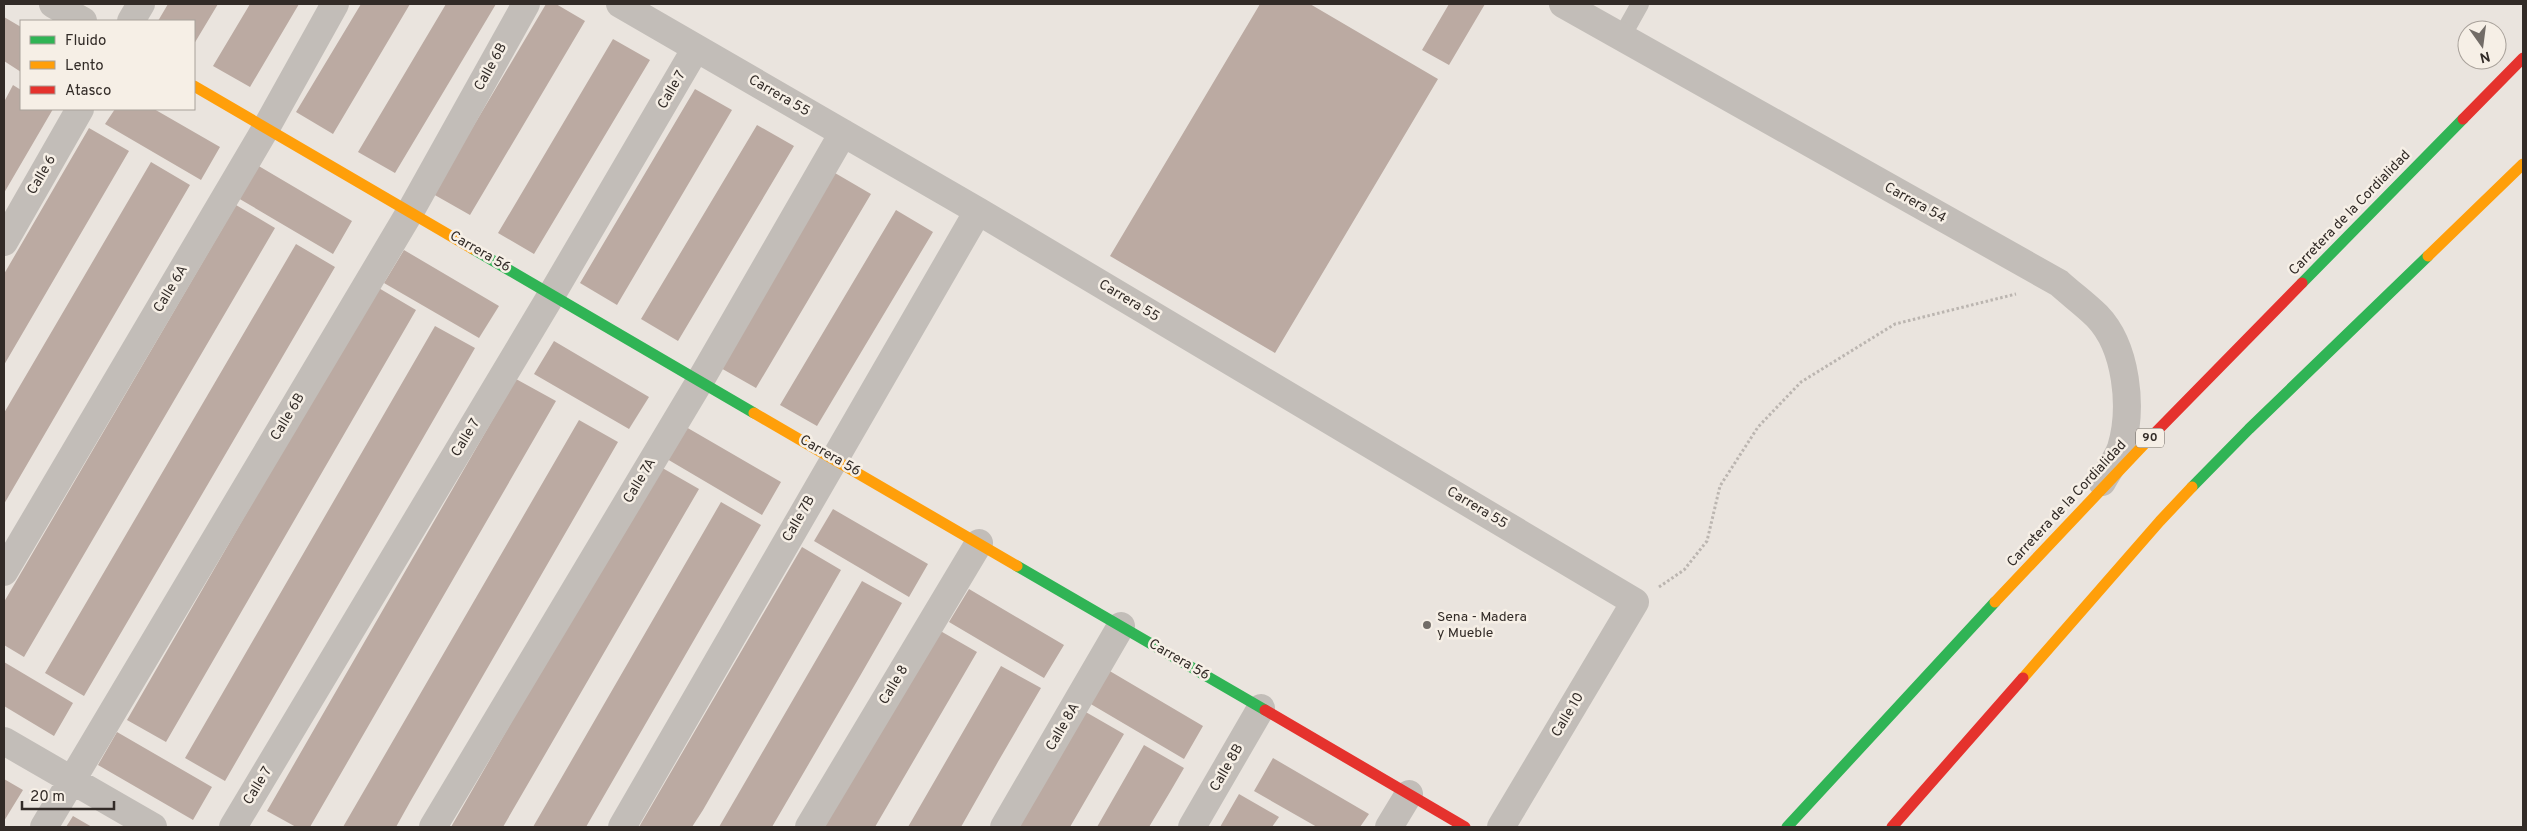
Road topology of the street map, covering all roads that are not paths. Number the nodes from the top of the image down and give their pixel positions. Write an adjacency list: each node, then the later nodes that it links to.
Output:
1 (53, 4): 8 (street)
2 (141, 4): 9 (street)
3 (335, 4): 15 (street, Calle 6A)
4 (526, 4): 19 (street, Calle 6B)
5 (620, 4): 11 (street, Carrera 55)
6 (1563, 4): 10 (street, Carrera 54)
7 (1640, 4): 10 (lane)
8 (81, 20)
9 (132, 20)
10 (1621, 38): 24 (street, Carrera 54)
11 (696, 48): 16 (street, Carrera 55); 21 (street, Calle 7)
12 (2523, 58): 24 (main road, Carretera de la Cordialidad / 90)
13 (195, 87): 15 (main road, Carrera 56)
14 (79, 110): 20 (street, Calle 6)
15 (266, 128): 19 (main road, Carrera 56); 26 (street, Calle 6A)
16 (842, 133): 18 (street, Carrera 55); 22 (street, Calle 7A)
17 (2523, 164): 45 (main road)
18 (978, 211): 23 (street, Calle 7B); 27 (street, Carrera 55)
19 (410, 212): 21 (main road, Carrera 56); 31 (street, Calle 6B)
20 (4, 242)
21 (552, 294): 22 (main road, Carrera 56); 35 (street, Calle 7)
22 (700, 381): 23 (main road, Carrera 56); 36 (street, Calle 7A)
23 (834, 458): 25 (main road, Carrera 56); 37 (street, Calle 7B)
24 (2097, 492): 44 (main road, Carretera de la Cordialidad / 90)
25 (979, 543): 28 (main road, Carrera 56); 38 (street, Calle 8)
26 (4, 572)
27 (1636, 602): 43 (street, Calle 10)
28 (1121, 626): 29 (main road, Carrera 56); 39 (street, Calle 8A)
29 (1262, 708): 32 (main road, Carrera 56); 40 (street, Calle 8B)
30 (4, 741): 31 (street)
31 (71, 780): 33 (street, Calle 6B); 34 (street)
32 (1409, 794): 41 (street); 42 (main road, Carrera 56)
33 (44, 827)
34 (153, 827)
35 (233, 827)
36 (433, 827)
37 (622, 827)
38 (809, 827)
39 (1004, 827)
40 (1192, 827)
41 (1389, 827)
42 (1465, 827)
43 (1501, 827)
44 (1787, 827)
45 (1892, 827)

